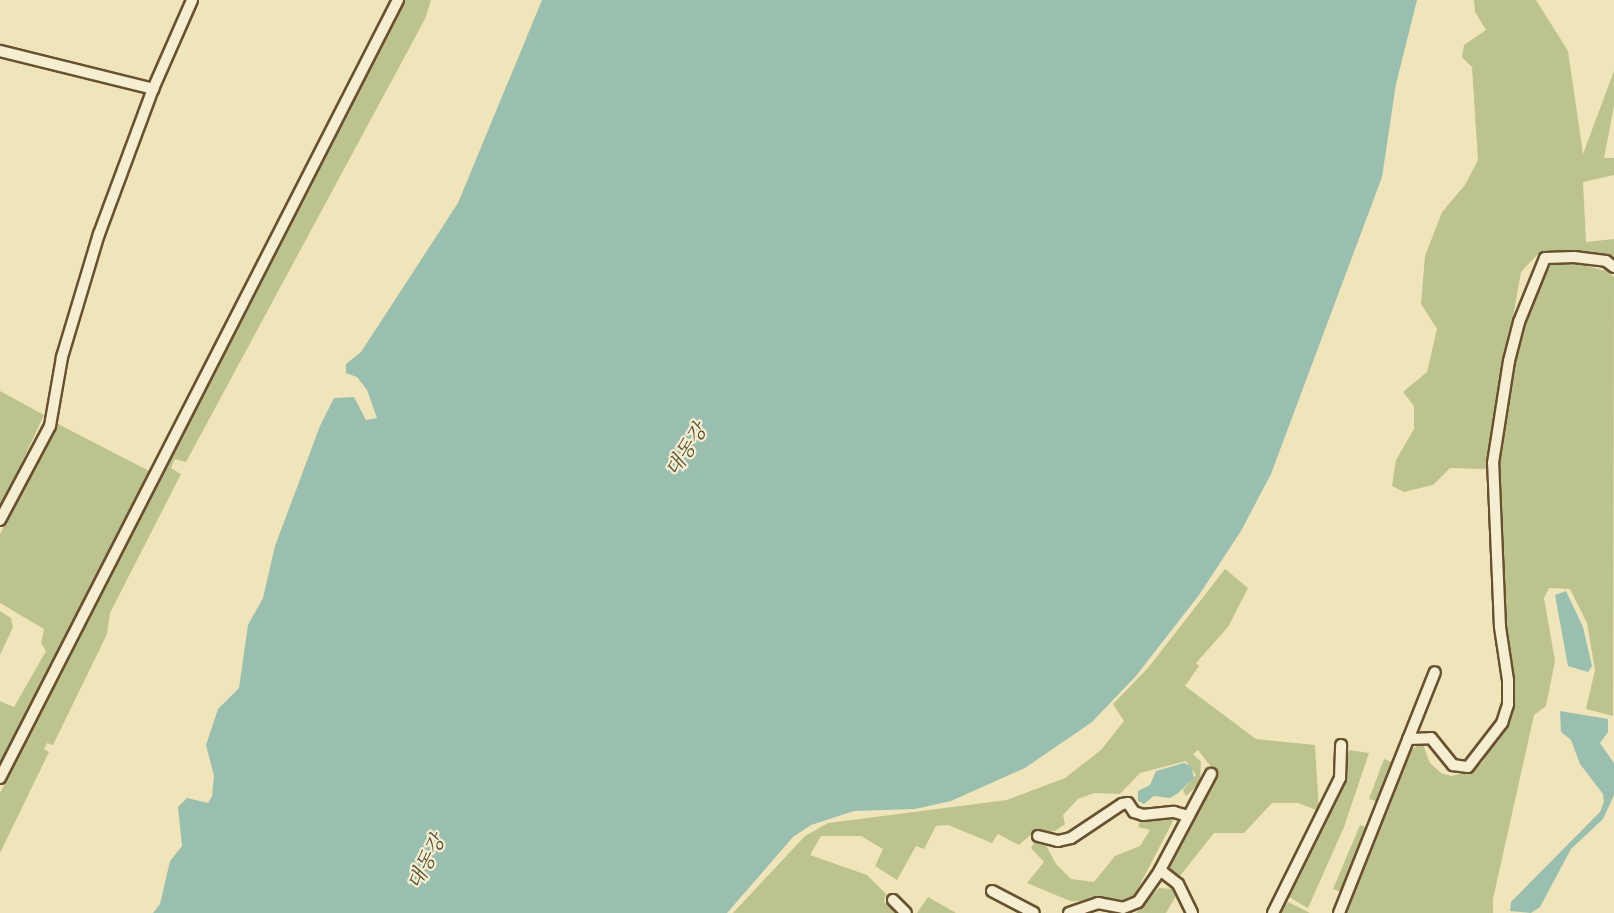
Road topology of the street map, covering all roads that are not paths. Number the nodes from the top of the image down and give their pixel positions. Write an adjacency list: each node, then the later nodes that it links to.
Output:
1 (192, 0): 4 (street)
2 (398, 0): 11 (street)
3 (0, 51): 4 (street)
4 (153, 89): 6 (street)
5 (1614, 267): 8 (street)
6 (0, 520)
7 (1435, 672): 8 (street)
8 (1408, 739): 22 (street)
9 (1341, 746): 21 (street)
10 (1211, 774): 12 (street)
11 (0, 778)
12 (1188, 816): 13 (street); 14 (street)
13 (1038, 836)
14 (1160, 870): 19 (street); 20 (street)
15 (992, 891): 18 (street)
16 (893, 900): 17 (street)
17 (906, 913)
18 (1034, 913)
19 (1070, 913)
20 (1192, 913)
21 (1273, 913)
22 (1339, 913)

